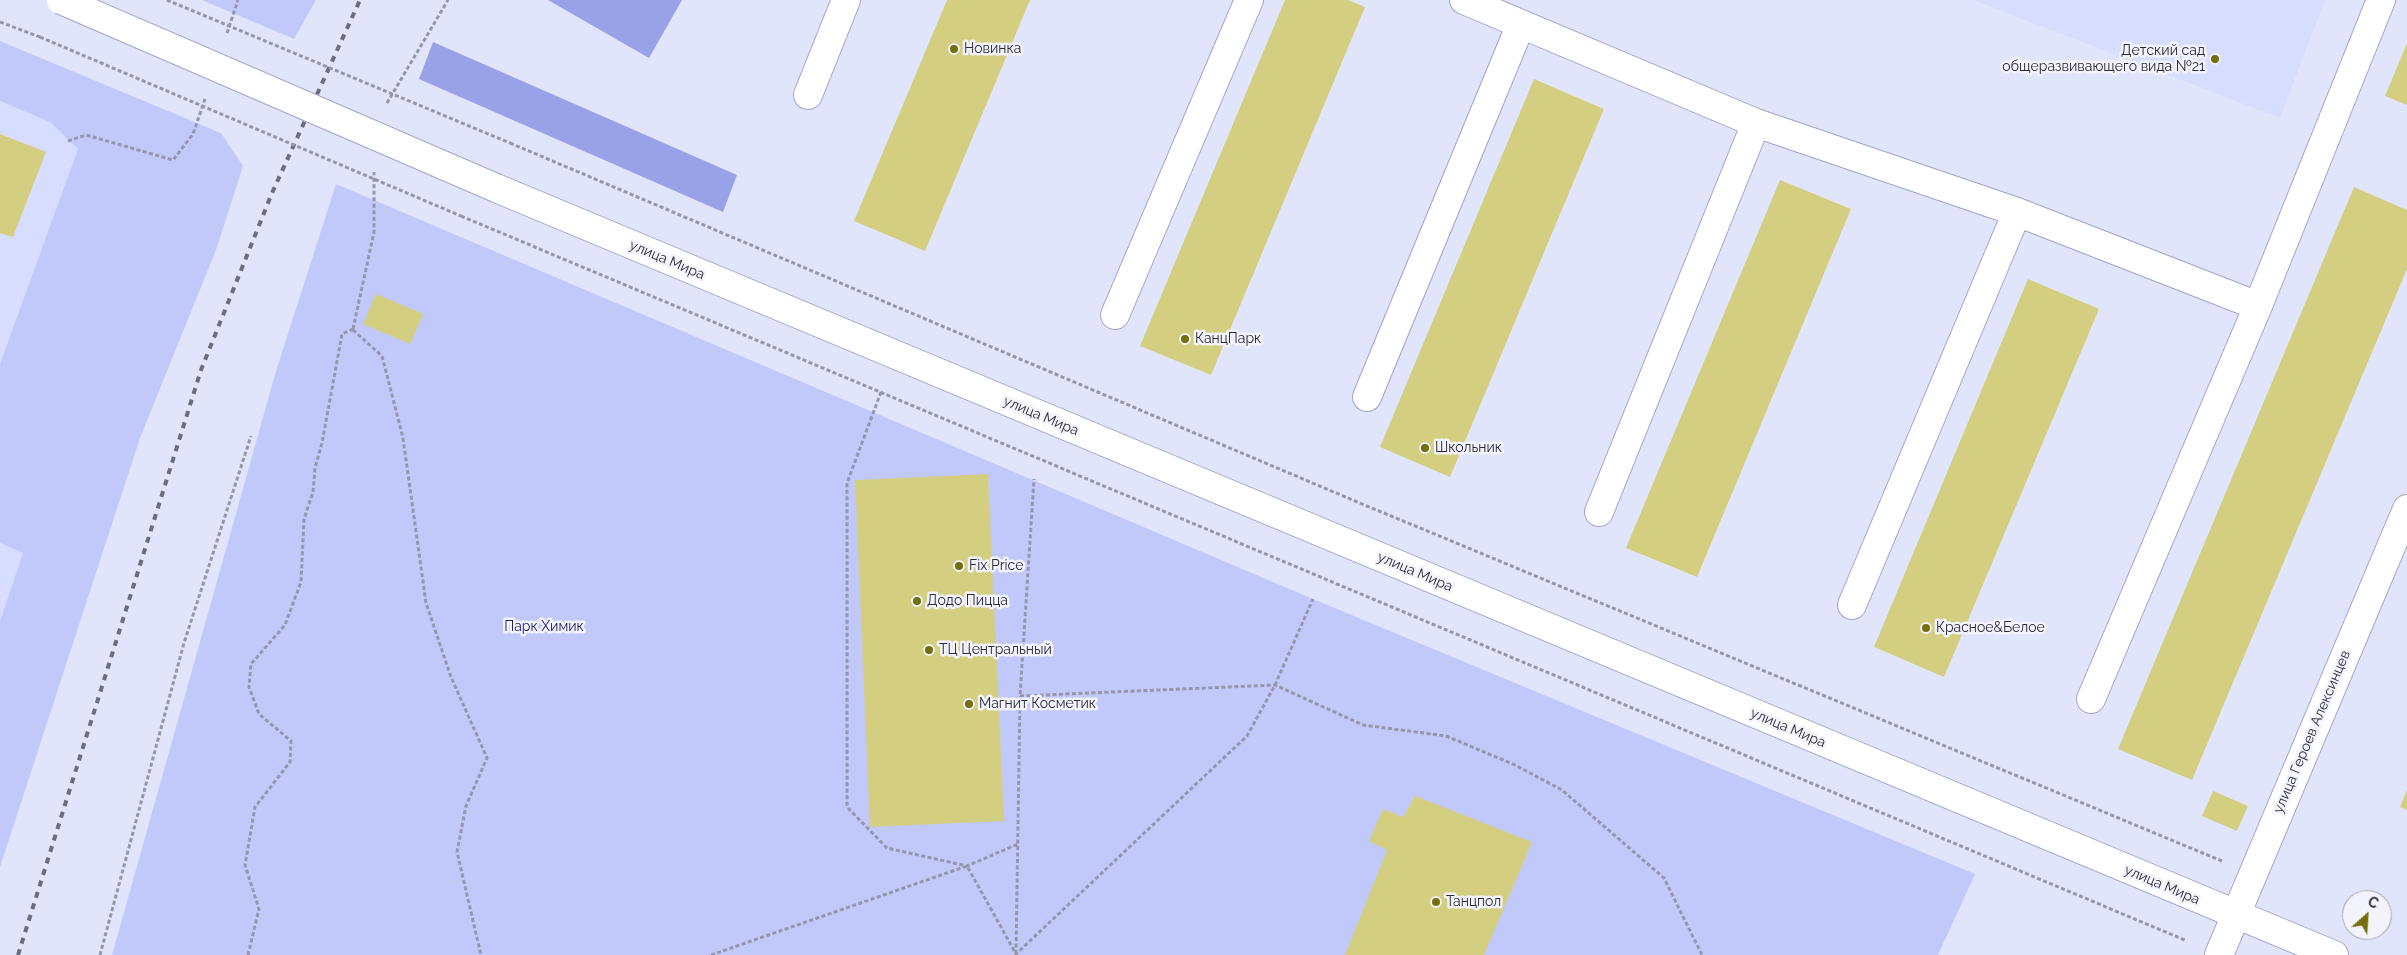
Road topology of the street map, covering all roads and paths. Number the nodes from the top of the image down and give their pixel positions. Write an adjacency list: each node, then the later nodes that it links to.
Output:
1 (61, 0): 32 (street, улица Мира, bridge)
2 (167, 0): 31 (path, bridge)
3 (238, 0): 10 (path)
4 (846, 0): 12 (street)
5 (1249, 0): 17 (street)
6 (1464, 0): 9 (street)
7 (2381, 0): 16 (street)
8 (0, 22): 18 (path, bridge)
9 (1522, 24): 13 (street); 19 (street)
10 (226, 36)
11 (208, 90): 14 (path)
12 (808, 95)
13 (1756, 122): 15 (street); 23 (street)
14 (68, 141)
15 (2017, 212): 16 (street); 25 (street)
16 (2258, 306): 28 (street)
17 (1115, 314)
18 (881, 392): 30 (path); 39 (path)
19 (1368, 397)
20 (251, 436): 33 (path)
21 (1034, 479): 27 (path)
22 (2407, 509): 31 (street, улица Героев Алексинцев)
23 (1599, 512)
24 (1313, 599): 26 (path)
25 (1852, 605)
26 (1275, 685): 27 (path); 37 (path); 38 (path)
27 (1020, 696): 29 (path)
28 (2091, 699)
29 (1018, 844): 30 (path); 37 (path)
30 (967, 866): 36 (path); 37 (path)
31 (2251, 873): 32 (street, улица Героев Алексинцев)
32 (2234, 915): 39 (street, улица Героев Алексинцев); 40 (street, улица Мира)
33 (100, 955)
34 (248, 955): 35 (path)
35 (481, 955)
36 (711, 955)
37 (1016, 955)
38 (1702, 955)
39 (2219, 955)
40 (2334, 955)

